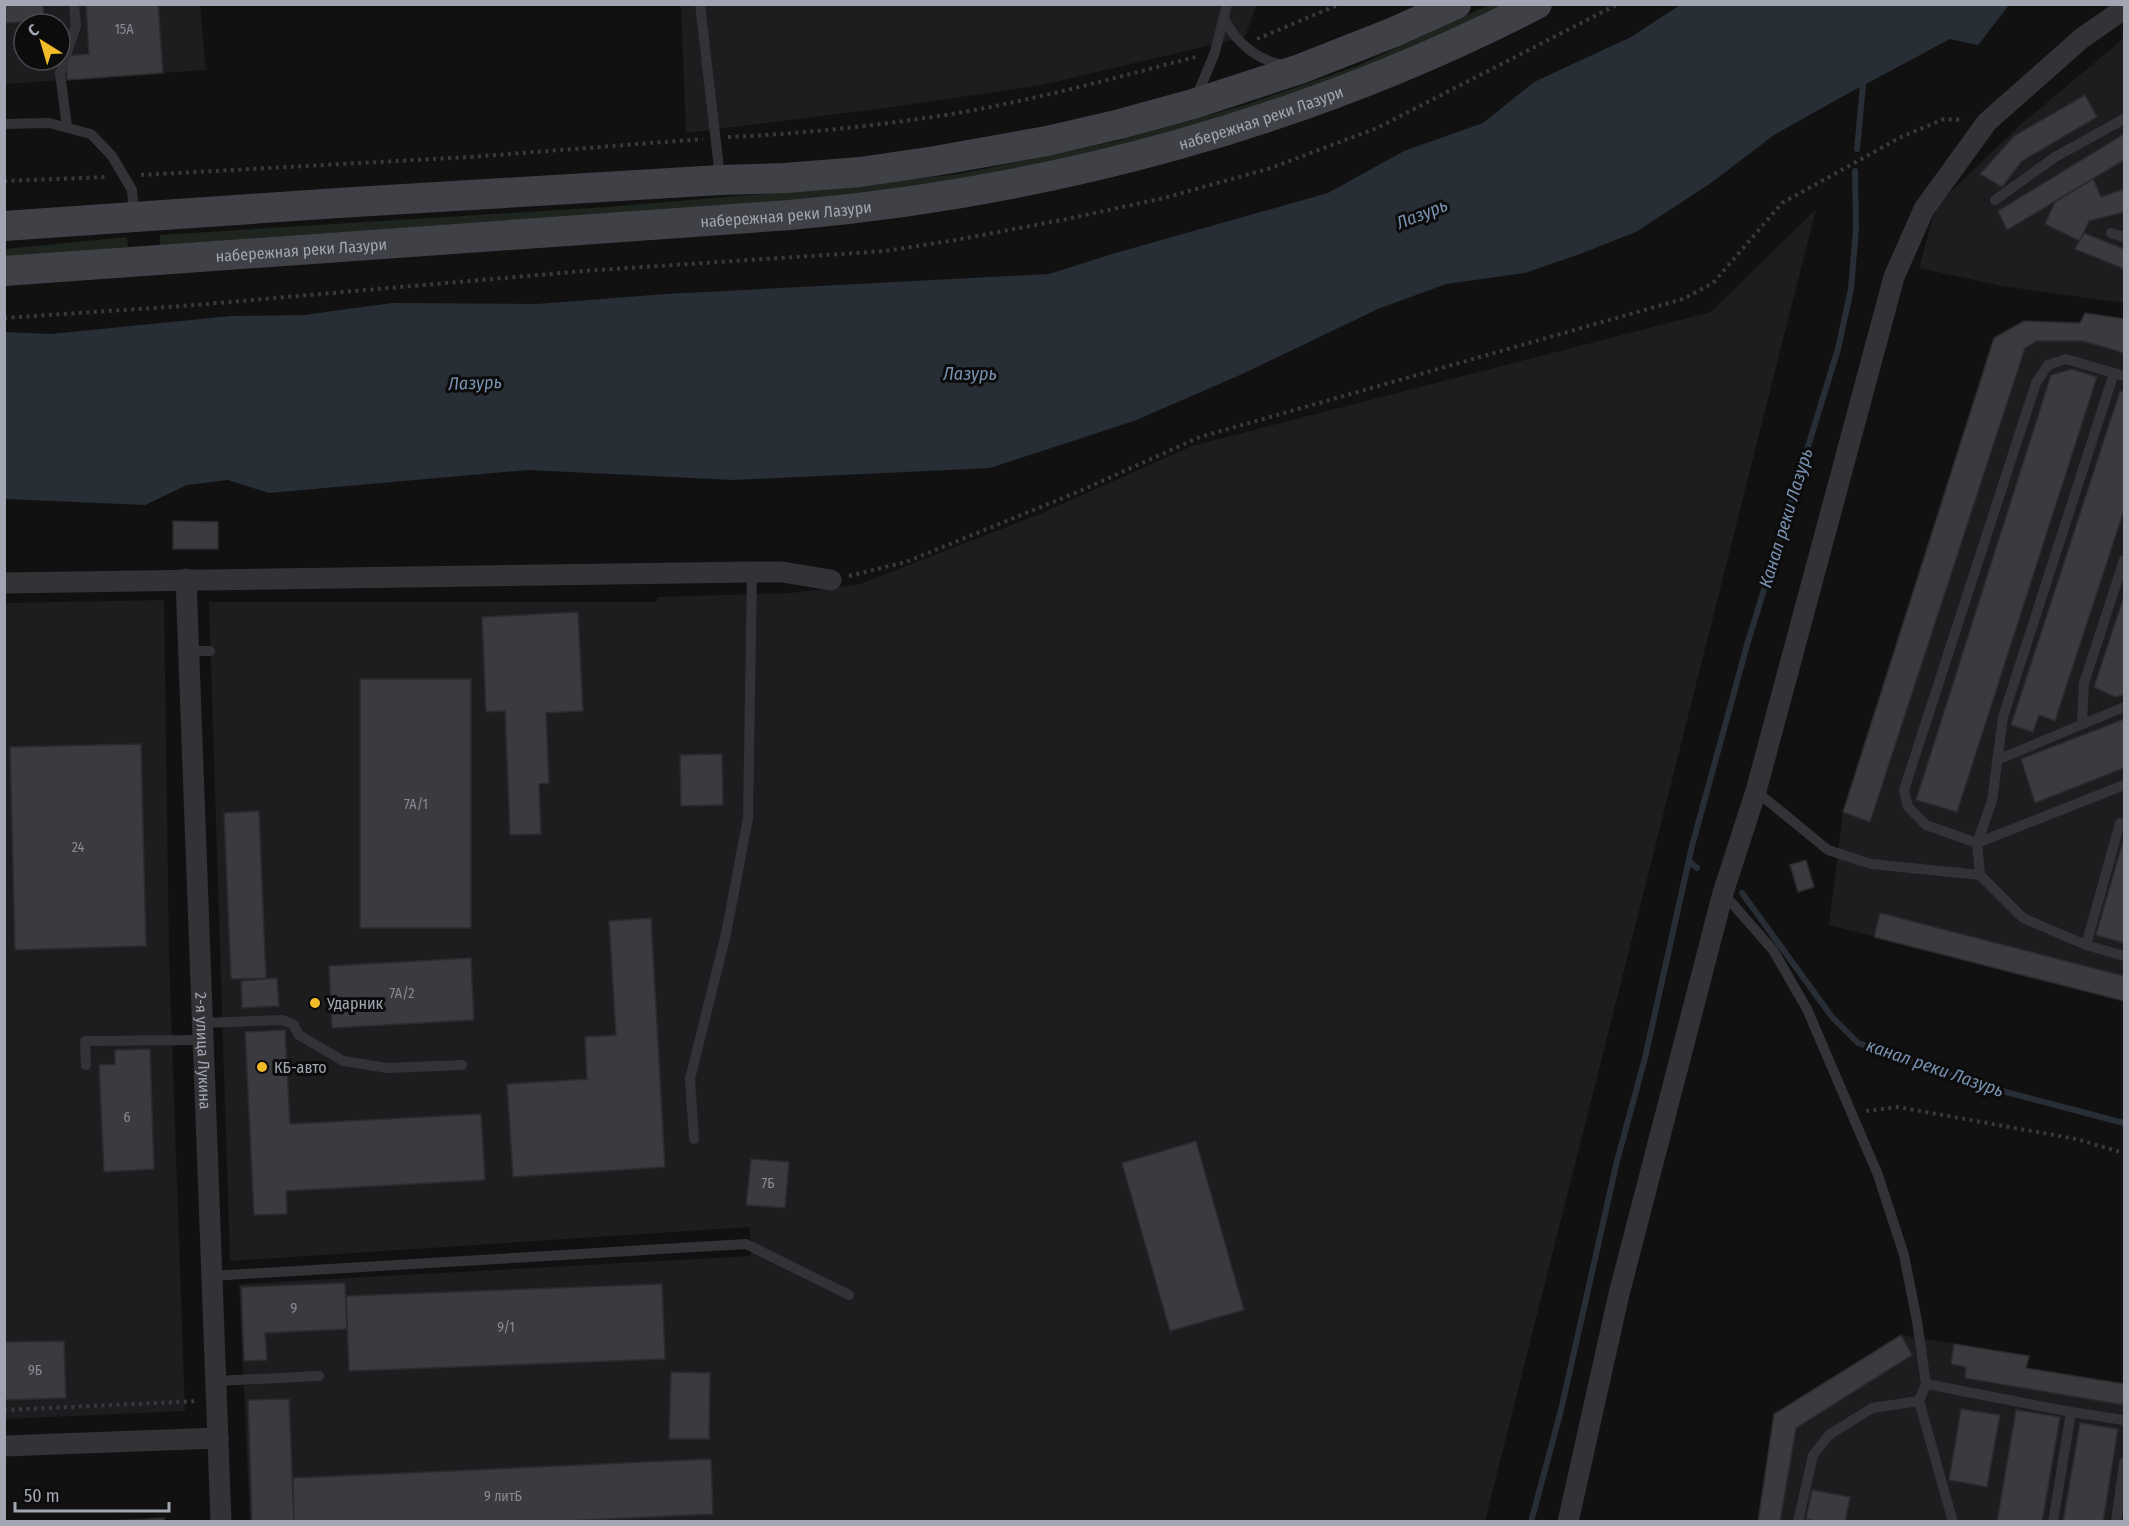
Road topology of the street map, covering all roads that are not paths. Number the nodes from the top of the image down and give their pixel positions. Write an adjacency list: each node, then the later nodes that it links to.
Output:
1 (74, 4): 12 (lane)
2 (700, 4): 13 (lane)
3 (1456, 4): 8 (main road, набережная реки Лазури)
4 (1537, 4): 19 (main road, набережная реки Лазури)
5 (1227, 5): 7 (lane)
6 (2124, 9): 33 (street)
7 (1224, 18): 8 (lane); 9 (lane)
8 (1300, 69): 9 (main road, набережная реки Лазури)
9 (1193, 104): 13 (main road, набережная реки Лазури)
10 (2124, 119): 14 (lane)
11 (4, 124): 12 (lane)
12 (67, 127): 15 (lane)
13 (720, 180): 15 (main road, набережная реки Лазури)
14 (1995, 200)
15 (134, 216): 16 (main road, набережная реки Лазури); 19 (main road)
16 (4, 226)
17 (2111, 233): 18 (lane)
18 (2124, 237)
19 (144, 262): 20 (main road, набережная реки Лазури)
20 (4, 271)
21 (2119, 374): 31 (lane); 35 (lane)
22 (2124, 560): 30 (lane)
23 (753, 572): 24 (street); 25 (street); 43 (lane)
24 (186, 579): 26 (street); 27 (street, 2-я улица Лукина)
25 (831, 580)
26 (4, 583)
27 (189, 651): 28 (lane); 40 (street, 2-я улица Лукина)
28 (210, 651)
29 (2124, 707): 30 (lane)
30 (2082, 723): 31 (lane)
31 (1997, 760): 35 (lane)
32 (2124, 785): 35 (lane)
33 (1756, 790): 36 (lane); 37 (street)
34 (2120, 823): 38 (lane)
35 (1977, 843): 36 (lane)
36 (1980, 875): 38 (lane)
37 (1723, 893): 47 (lane); 56 (street)
38 (2086, 945): 39 (lane)
39 (2124, 956)
40 (203, 1032): 41 (lane); 42 (lane); 44 (street, 2-я улица Лукина)
41 (86, 1065)
42 (462, 1065)
43 (694, 1139)
44 (212, 1276): 45 (lane); 48 (street, 2-я улица Лукина)
45 (849, 1295)
46 (319, 1376): 48 (lane)
47 (1926, 1384): 49 (lane); 50 (lane)
48 (216, 1391): 52 (street, 2-я улица Лукина)
49 (1919, 1401): 57 (lane); 58 (lane)
50 (2072, 1412): 51 (lane); 59 (lane)
51 (2124, 1420)
52 (218, 1438): 53 (street); 55 (street, 2-я улица Лукина)
53 (4, 1446)
54 (2124, 1463): 60 (lane)
55 (221, 1521)
56 (1568, 1521)
57 (1798, 1521)
58 (1953, 1521)
59 (2053, 1521)
60 (2116, 1521)

